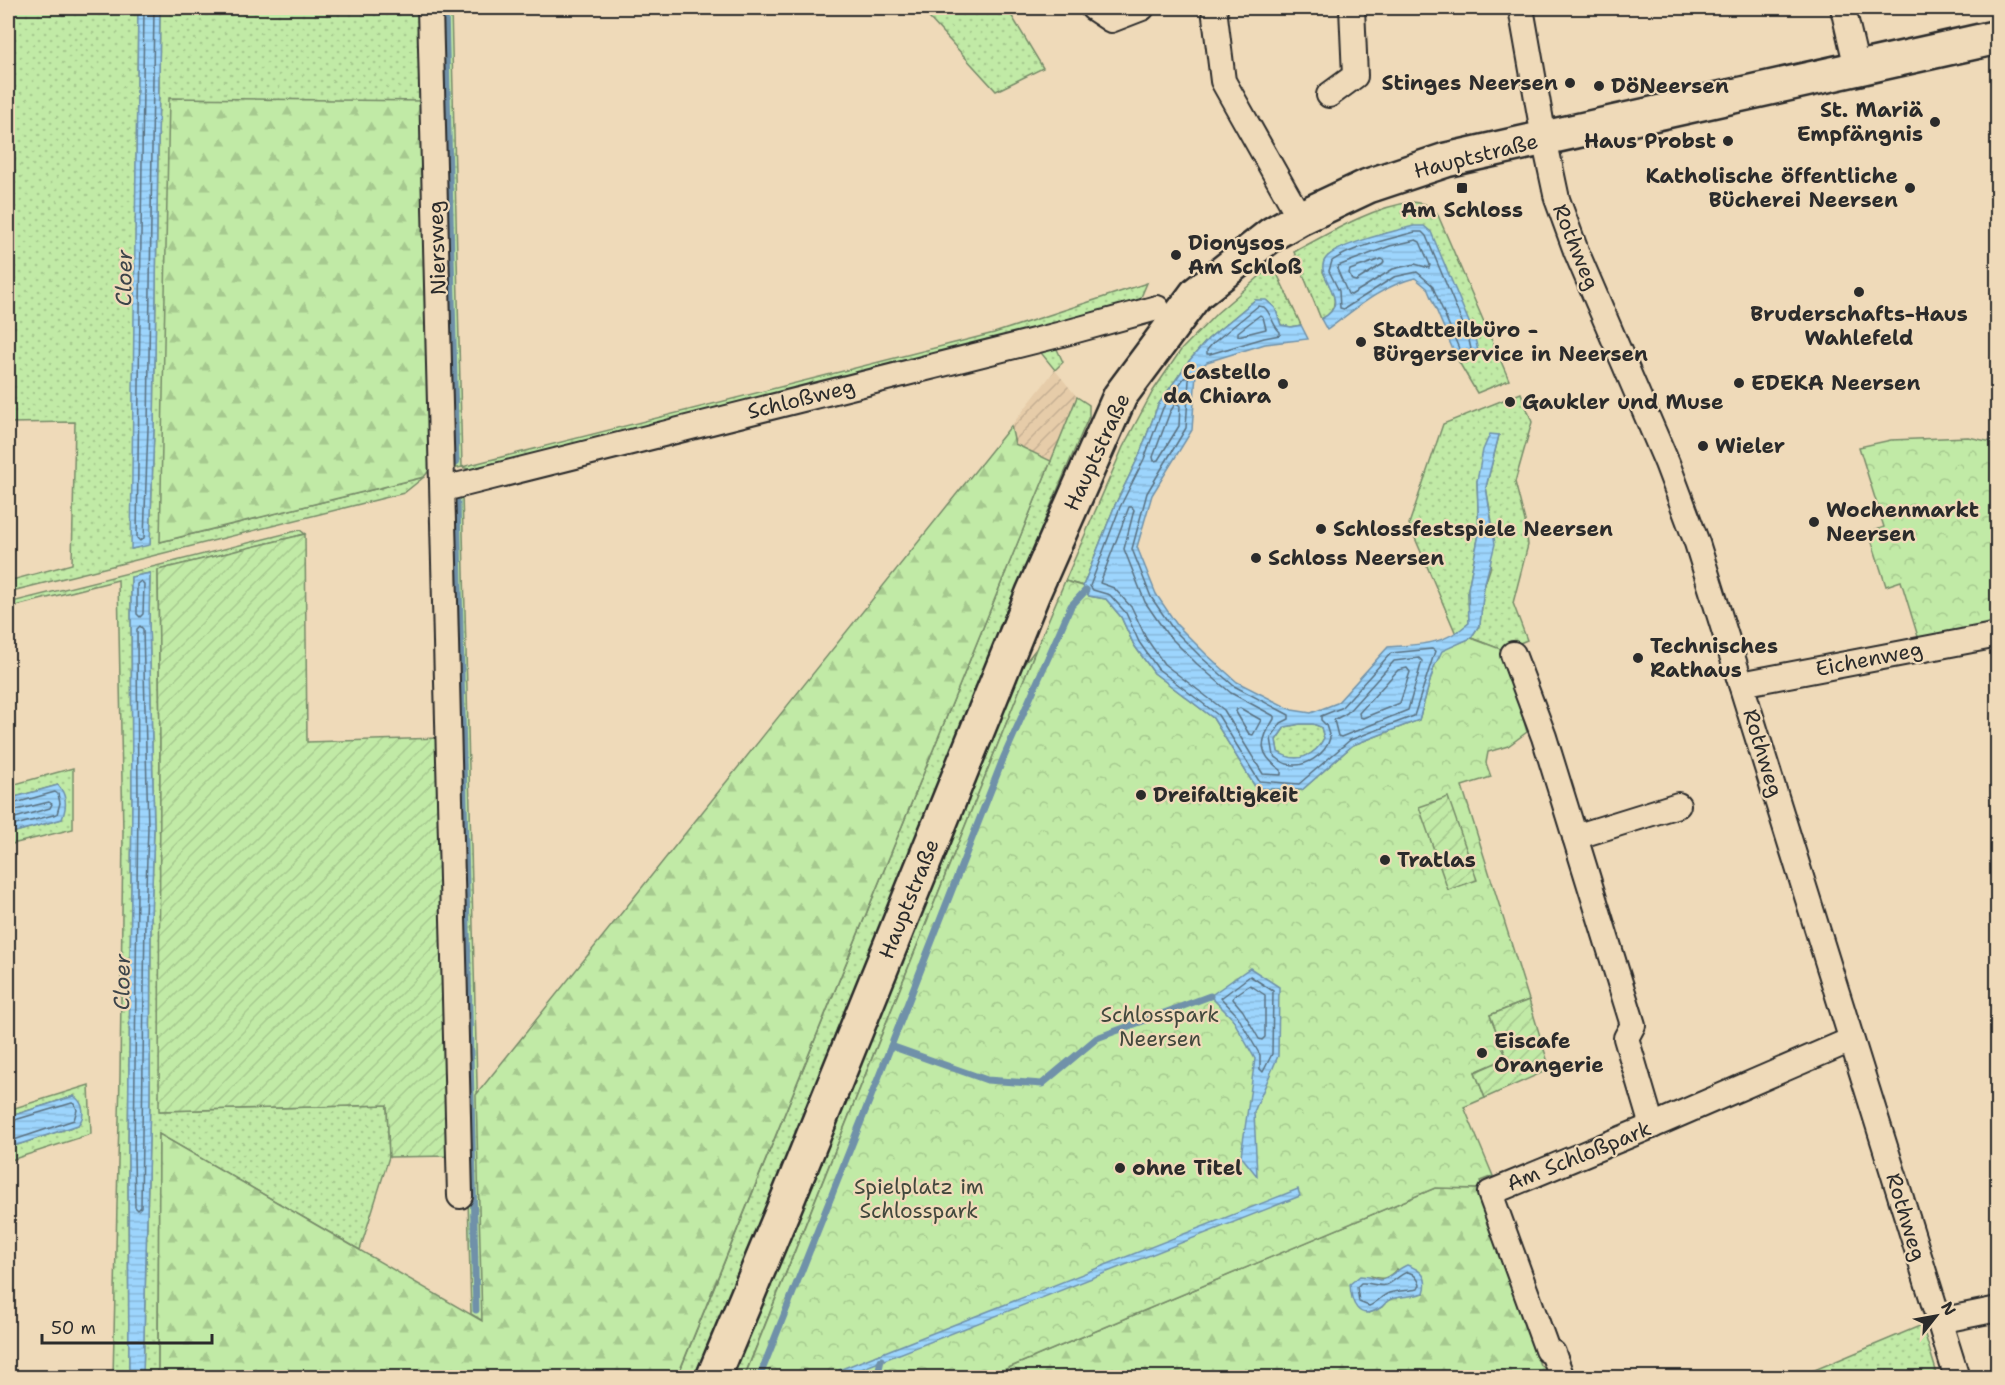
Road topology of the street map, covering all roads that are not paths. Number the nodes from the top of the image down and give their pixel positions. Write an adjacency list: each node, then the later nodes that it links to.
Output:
1 (430, 8): 14 (street, Niersweg)
2 (1093, 8): 3 (street)
3 (1142, 8)
4 (1214, 8): 12 (street)
5 (1352, 8): 10 (street)
6 (1521, 8): 11 (street, Rothweg)
7 (1843, 8): 9 (street)
8 (1998, 37): 9 (street, Hauptstraße)
9 (1857, 68): 11 (street, Hauptstraße)
10 (1329, 95)
11 (1544, 138): 12 (street, Hauptstraße); 17 (street, Rothweg)
12 (1300, 218): 25 (street, Hauptstraße)
13 (1157, 308): 14 (street, Schloßweg)
14 (444, 489): 22 (street, Niersweg)
15 (1998, 635): 17 (street, Eichenweg)
16 (1514, 654): 19 (street)
17 (1741, 684): 20 (street, Rothweg)
18 (1678, 805): 19 (street)
19 (1575, 837): 21 (street)
20 (1851, 1040): 21 (street, Am Schloßpark); 24 (street, Rothweg)
21 (1652, 1126): 26 (street, Am Schloßpark)
22 (460, 1196)
23 (1998, 1309): 24 (street)
24 (1939, 1321): 27 (street, Rothweg)
25 (713, 1377)
26 (1562, 1377)
27 (1957, 1377)

